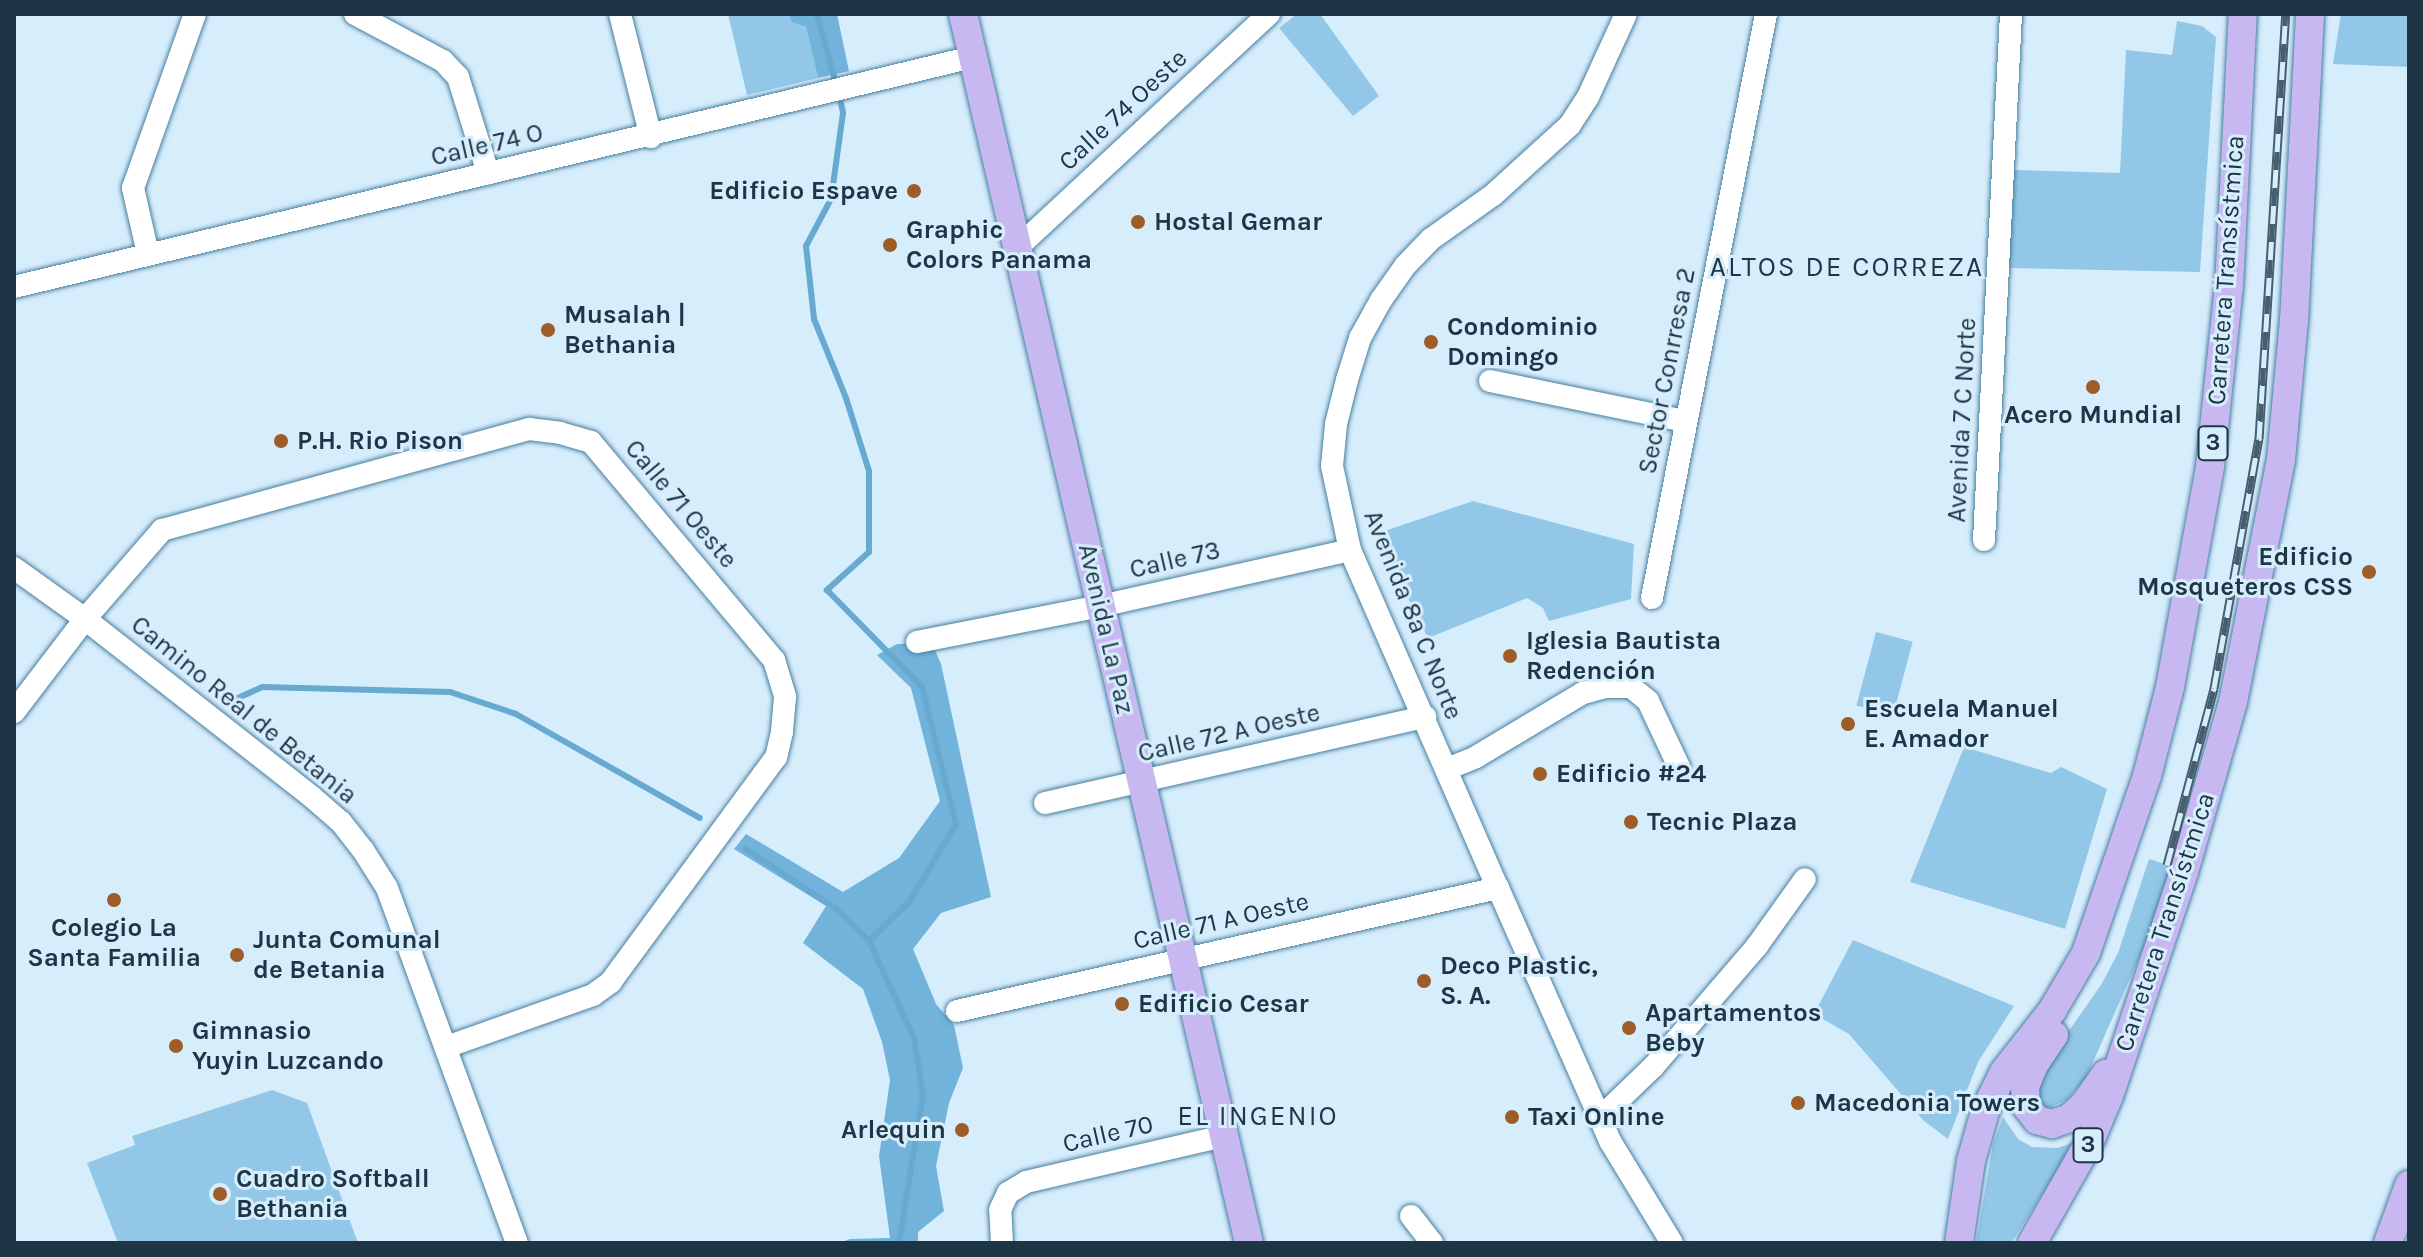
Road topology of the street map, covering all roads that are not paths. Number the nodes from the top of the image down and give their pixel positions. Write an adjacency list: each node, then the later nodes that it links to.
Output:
1 (195, 14): 15 (street)
2 (355, 14): 13 (street)
3 (620, 14): 12 (street)
4 (963, 14): 11 (main road, Avenida La Paz)
5 (1269, 14): 14 (street, Calle 74 Oeste)
6 (1626, 14): 20 (street, Avenida 8a C Norte)
7 (1766, 14): 18 (street, Sector Conrresa 2)
8 (2011, 14): 19 (street, Avenida 7 C Norte)
9 (2243, 14): 32 (main road, Carretera Transístmica / 3)
10 (2310, 14): 37 (main road, Carretera Transístmica / 3)
11 (973, 57): 12 (street, Calle 74 O); 14 (main road, Avenida La Paz)
12 (651, 137): 13 (street, Calle 74 O)
13 (488, 173): 15 (street, Calle 74 O)
14 (1017, 248): 23 (main road, Avenida La Paz)
15 (148, 254): 16 (street, Calle 74 O)
16 (14, 287)
17 (1490, 381): 18 (street)
18 (1685, 421): 22 (street, Sector Conrresa 2)
19 (1984, 540)
20 (1350, 550): 23 (street, Calle 73); 27 (street, Avenida 8a C Norte)
21 (14, 568): 24 (street, Camino Real de Betania)
22 (1652, 598)
23 (1100, 606): 25 (street, Calle 73); 30 (main road, Avenida La Paz)
24 (85, 619): 26 (street, Calle 71 Oeste); 38 (street, Camino Real de Betania); 38 (street, Calle 71 Oeste)
25 (917, 642)
26 (14, 712)
27 (1425, 717): 29 (street, Avenida 8a C Norte); 30 (street, Calle 72 A Oeste)
28 (1679, 767): 29 (street)
29 (1447, 769): 34 (street, Avenida 8a C Norte)
30 (1141, 781): 31 (street, Calle 72 A Oeste); 35 (main road, Avenida La Paz)
31 (1045, 803)
32 (2118, 862): 37 (main road); 48 (main road, Carretera Transístmica / 3)
33 (1805, 879): 39 (street)
34 (1498, 888): 35 (street, Calle 71 A Oeste); 39 (street, Avenida 8a C Norte)
35 (1182, 958): 36 (street, Calle 71 A Oeste); 40 (main road, Avenida La Paz)
36 (957, 1011)
37 (2128, 1039): 49 (main road, Carretera Transístmica / 3)
38 (446, 1047): 43 (street, Camino Real de Betania)
39 (1600, 1118): 47 (street, Avenida 8a C Norte)
40 (1224, 1136): 44 (street, Calle 70); 45 (main road, Avenida La Paz)
41 (2409, 1185): 50 (main road)
42 (1411, 1216): 46 (street)
43 (517, 1243)
44 (1002, 1243)
45 (1249, 1243)
46 (1432, 1243)
47 (1672, 1243)
48 (1959, 1243)
49 (2032, 1243)
50 (2388, 1243)

